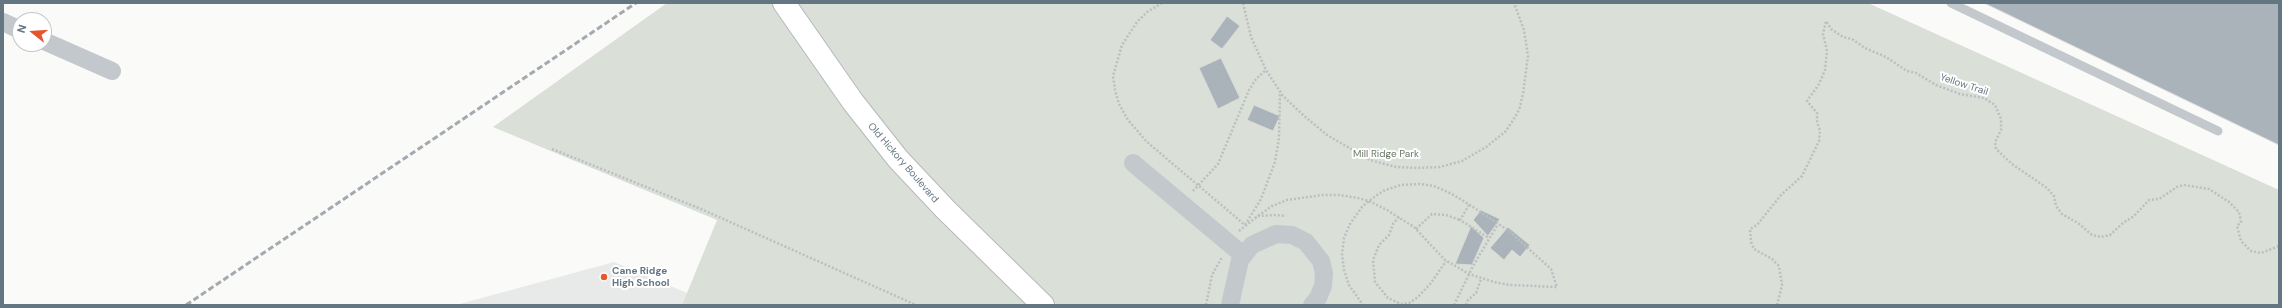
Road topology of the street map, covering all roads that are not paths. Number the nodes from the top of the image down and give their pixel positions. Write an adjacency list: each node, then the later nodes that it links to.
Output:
1 (784, 3): 8 (main road, Old Hickory Boulevard)
2 (1951, 3): 5 (lane)
3 (52, 45): 4 (street)
4 (112, 71)
5 (2218, 131)
6 (1132, 163): 7 (street)
7 (1243, 255): 9 (street); 10 (street)
8 (1043, 305)
9 (1230, 305)
10 (1312, 305)

